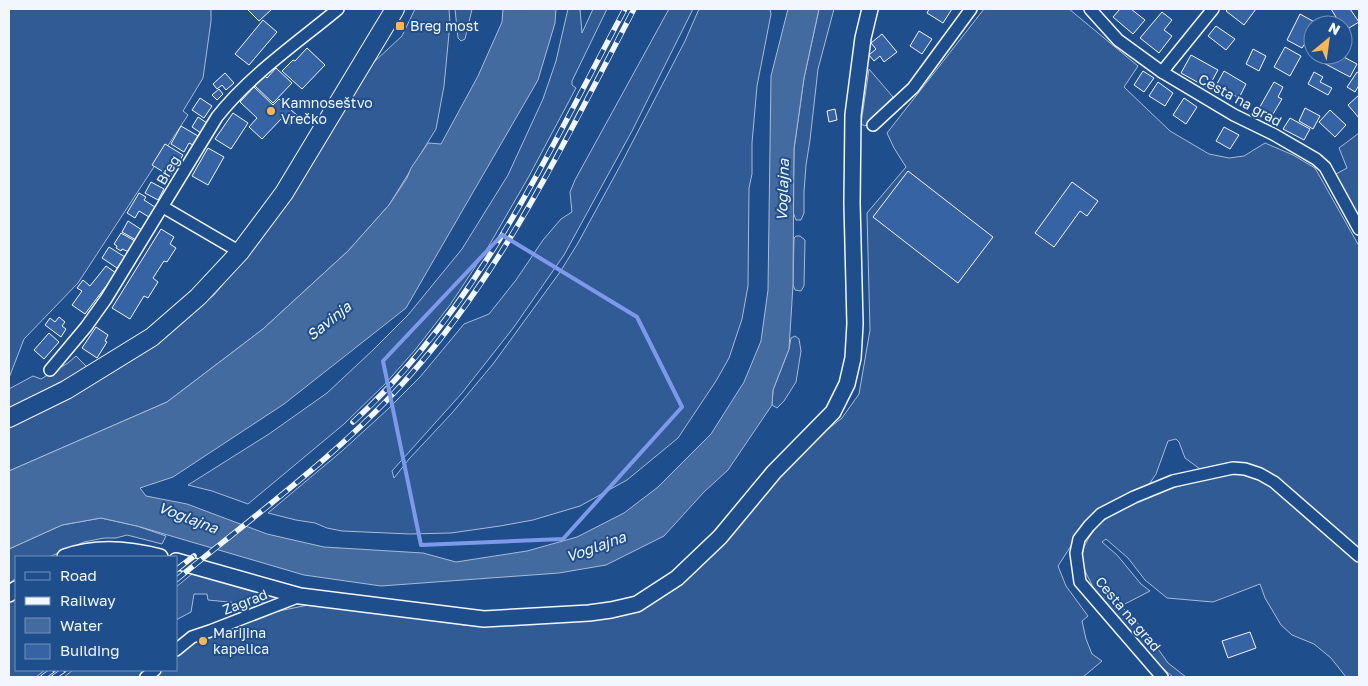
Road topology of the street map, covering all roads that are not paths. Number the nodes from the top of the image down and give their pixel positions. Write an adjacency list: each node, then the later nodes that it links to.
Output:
1 (338, 9): 9 (street, Breg)
2 (395, 9): 11 (main road)
3 (870, 9): 18 (street)
4 (971, 9): 8 (street)
5 (1090, 9): 7 (street, Cesta na grad)
6 (1212, 9): 7 (street)
7 (1162, 72): 10 (street, Cesta na grad)
8 (874, 125)
9 (163, 206): 11 (street); 12 (street, Breg)
10 (1359, 230)
11 (240, 252): 13 (main road)
12 (50, 370)
13 (9, 418)
14 (70, 556): 15 (street)
15 (155, 556)
16 (1359, 556): 20 (street, Cesta na grad)
17 (178, 562): 18 (street)
18 (300, 596): 19 (street, Zagrad)
19 (178, 648)
20 (1162, 677)

